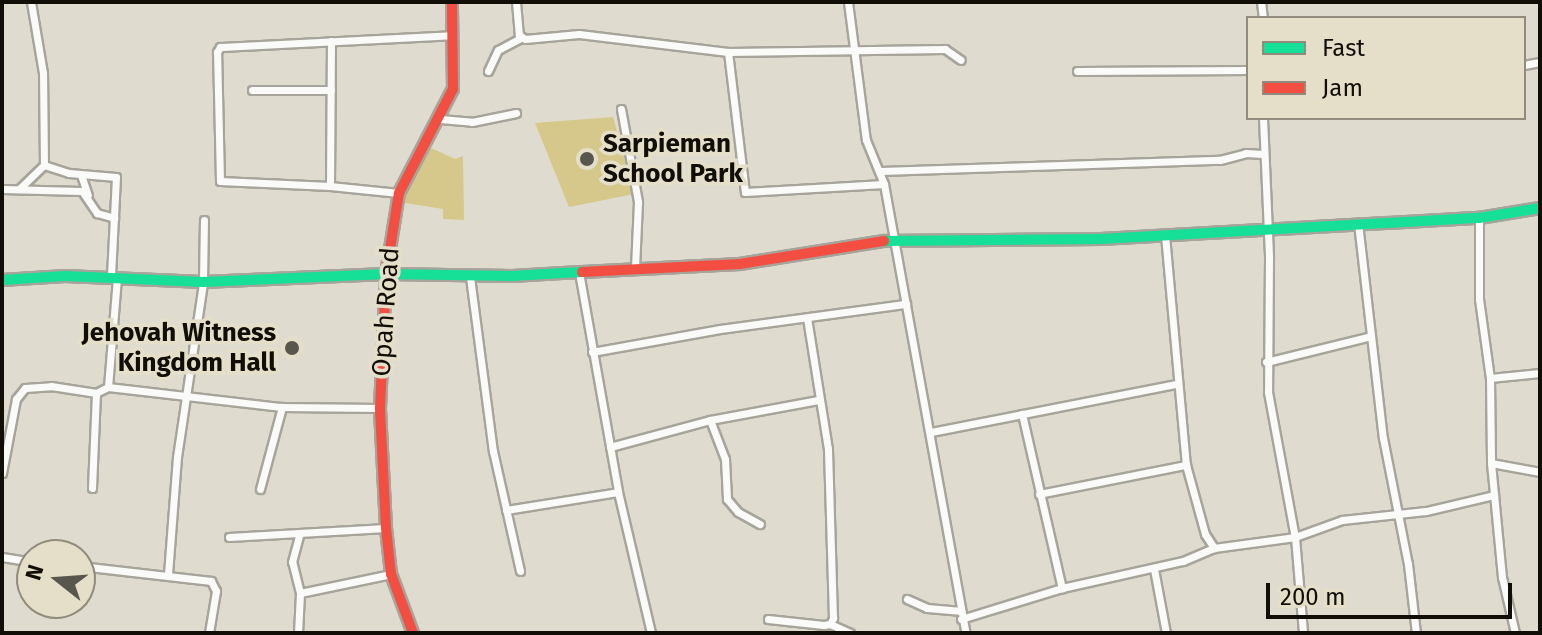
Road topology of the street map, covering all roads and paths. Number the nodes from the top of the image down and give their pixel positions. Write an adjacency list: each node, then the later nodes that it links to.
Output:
1 (31, 2): 21 (street)
2 (452, 2): 5 (street, Opah Road)
3 (516, 2): 6 (street)
4 (848, 2): 8 (street)
5 (453, 35): 7 (street); 18 (street, Opah Road)
6 (522, 37): 9 (street); 12 (street)
7 (331, 41): 15 (street); 25 (street)
8 (853, 50): 9 (street); 10 (street); 22 (street)
9 (728, 52): 24 (street)
10 (961, 60)
11 (1246, 70): 13 (street)
12 (488, 71)
13 (1077, 71)
14 (252, 90): 15 (street)
15 (331, 90): 25 (street)
16 (621, 109): 38 (street)
17 (516, 113): 18 (street)
18 (440, 119): 28 (street, Opah Road)
19 (1263, 120): 20 (street)
20 (1262, 154): 22 (street); 35 (street)
21 (44, 165): 23 (street); 27 (street)
22 (881, 171): 24 (street)
23 (81, 175): 29 (street); 31 (street)
24 (884, 184): 37 (street)
25 (330, 186): 28 (street)
26 (2, 189): 27 (street)
27 (19, 189): 29 (street)
28 (399, 193): 40 (street, Opah Road)
29 (88, 195): 31 (street)
30 (1540, 208): 32 (street)
31 (114, 218): 42 (street)
32 (1479, 218): 34 (street); 51 (street)
33 (204, 220): 44 (street)
34 (1358, 223): 35 (street); 47 (street)
35 (1268, 230): 36 (street); 49 (street)
36 (1165, 235): 37 (street); 52 (street)
37 (893, 240): 38 (street); 45 (street)
38 (635, 269): 39 (street)
39 (579, 272): 41 (street); 48 (street)
40 (386, 274): 41 (street); 44 (street); 58 (street, Opah Road)
41 (470, 277): 72 (street)
42 (114, 278): 43 (street); 44 (street); 53 (street)
43 (2, 280)
44 (203, 282): 55 (street)
45 (906, 304): 46 (street); 61 (street)
46 (807, 318): 48 (street); 56 (street)
47 (1371, 336): 49 (street); 73 (street)
48 (592, 352): 62 (street)
49 (1266, 362): 78 (street)
50 (1540, 373): 51 (street)
51 (1490, 378): 63 (street)
52 (1176, 384): 59 (street); 64 (street)
53 (108, 387): 54 (street); 55 (street)
54 (96, 393): 66 (street); 67 (street)
55 (187, 395): 57 (street); 83 (street)
56 (818, 400): 60 (street); 90 (street)
57 (282, 407): 58 (street); 68 (street)
58 (380, 408): 75 (street, Opah Road)
59 (1022, 414): 61 (street); 70 (street)
60 (710, 420): 62 (street); 74 (street)
61 (931, 432): 88 (street)
62 (610, 447): 69 (street)
63 (1491, 463): 65 (street); 71 (street)
64 (1186, 465): 70 (street); 79 (street)
65 (1540, 472)
66 (2, 473)
67 (92, 488)
68 (260, 489)
69 (618, 492): 72 (street); 94 (street)
70 (1039, 494): 85 (street)
71 (1494, 495): 73 (street); 100 (street)
72 (506, 510): 82 (street)
73 (1398, 513): 78 (street); 99 (street)
74 (760, 524)
75 (386, 528): 76 (street); 84 (street, Opah Road)
76 (299, 536): 77 (street); 86 (street)
77 (229, 537)
78 (1295, 537): 79 (street); 98 (street)
79 (1214, 548): 81 (street)
80 (96, 567): 83 (street)
81 (1154, 569): 85 (street); 97 (street)
82 (520, 571)
83 (168, 574): 91 (street)
84 (391, 574): 86 (street); 93 (street, Opah Road)
85 (1062, 588): 88 (street)
86 (300, 593): 92 (street)
87 (907, 599): 88 (street)
88 (960, 615): 96 (street)
89 (768, 619): 90 (street)
90 (830, 624): 95 (street)
91 (209, 633)
92 (298, 633)
93 (413, 633)
94 (651, 633)
95 (850, 633)
96 (966, 633)
97 (1166, 633)
98 (1302, 633)
99 (1416, 633)
100 (1515, 633)

